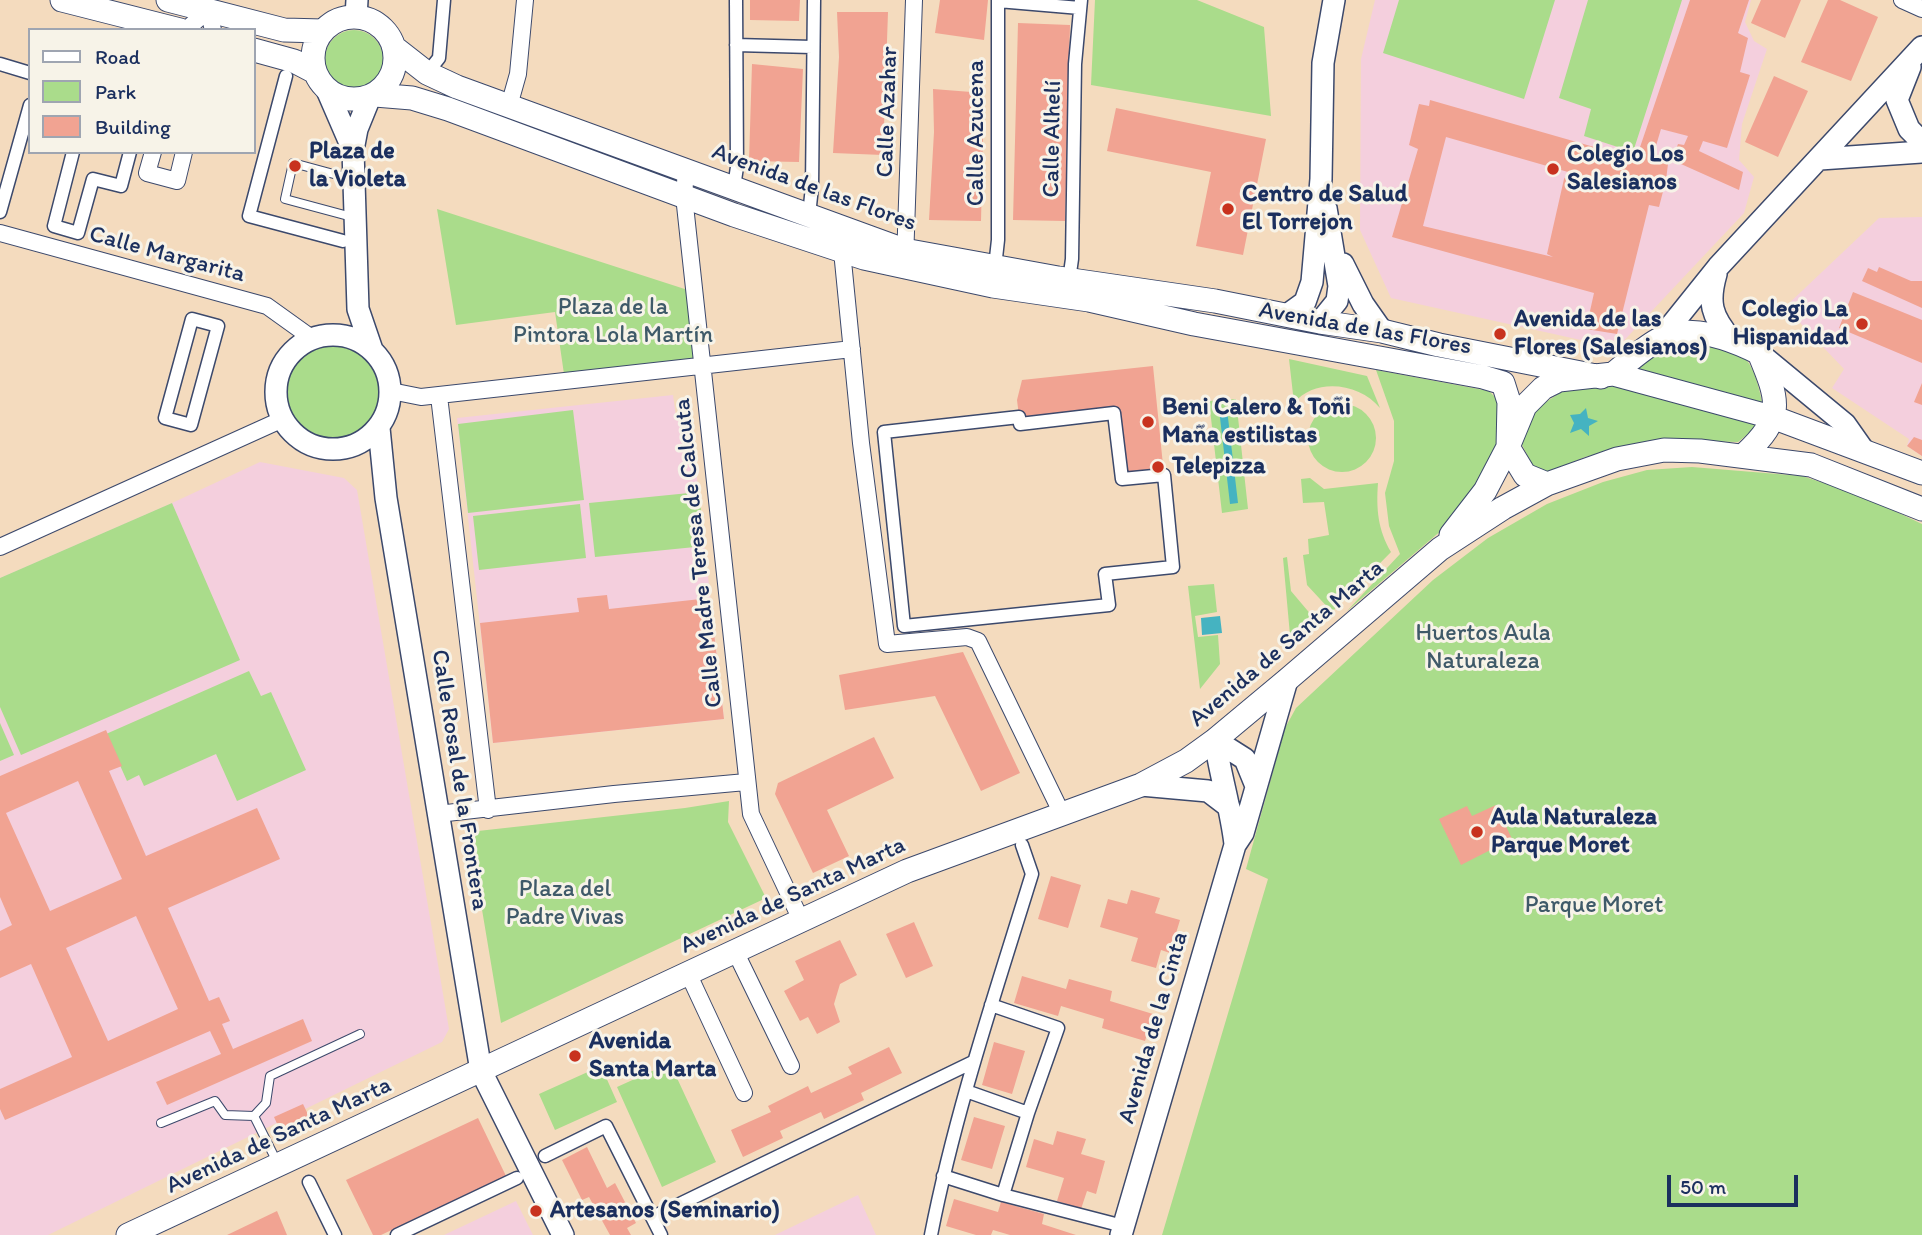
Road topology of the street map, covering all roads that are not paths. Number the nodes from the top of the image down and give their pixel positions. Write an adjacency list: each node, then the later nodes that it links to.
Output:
1 (62, 0): 15 (main road)
2 (168, 0): 14 (main road)
3 (444, 0): 25 (street)
4 (525, 0): 29 (street)
5 (736, 0): 18 (street)
6 (814, 0): 19 (street)
7 (914, 0): 51 (street, Calle Azahar)
8 (1334, 0): 41 (street)
9 (1902, 0): 13 (street)
10 (998, 1): 11 (street); 52 (street, Calle Azucena)
11 (1080, 4): 54 (street, Calle Alhelí)
12 (357, 8): 17 (main road); 20 (main road)
13 (1922, 9)
14 (210, 20): 16 (street); 17 (main road)
15 (172, 28)
16 (191, 28)
17 (323, 31): 27 (main road)
18 (736, 46): 19 (street); 42 (street)
19 (813, 47): 45 (street)
20 (395, 48): 25 (main road, Avenida de las Flores); 28 (main road)
21 (256, 51): 27 (main road)
22 (1918, 51): 31 (street); 38 (street)
23 (0, 64): 24 (street)
24 (28, 72)
25 (427, 73): 29 (main road, Avenida de las Flores)
26 (286, 76): 48 (street)
27 (321, 81): 28 (main road); 32 (street)
28 (372, 96): 32 (street); 43 (main road, Avenida de las Flores)
29 (509, 106): 39 (main road, Avenida de las Flores)
30 (28, 112): 44 (street)
31 (1922, 142)
32 (352, 150): 40 (street)
33 (1922, 152): 38 (street)
34 (72, 154): 35 (street)
35 (129, 154)
36 (152, 154): 37 (street)
37 (184, 154)
38 (1820, 159): 53 (street)
39 (686, 170): 42 (main road, Avenida de las Flores); 43 (street, Calle Madre Teresa de Calcuta)
40 (353, 175): 46 (street); 46 (lane)
41 (1321, 179): 49 (street); 55 (street)
42 (734, 187): 45 (main road, Avenida de las Flores)
43 (684, 196): 50 (main road, Avenida de las Flores); 68 (street, Calle Madre Teresa de Calcuta)
44 (0, 212)
45 (809, 215): 51 (main road, Avenida de las Flores)
46 (354, 217): 56 (street)
47 (0, 233): 62 (street, Calle Margarita)
48 (343, 241)
49 (1332, 241): 58 (street); 60 (street)
50 (842, 251): 51 (main road, Avenida de las Flores); 65 (street)
51 (904, 259): 52 (main road, Avenida de las Flores); 59 (main road, Avenida de las Flores)
52 (995, 267): 54 (main road, Avenida de las Flores)
53 (1718, 267): 63 (street); 64 (street)
54 (1069, 280): 57 (main road, Avenida de las Flores)
55 (1312, 282): 57 (street); 58 (street)
56 (358, 309): 61 (street); 66 (street)
57 (1287, 315): 58 (main road, Avenida de las Flores)
58 (1320, 322): 59 (main road, Avenida de las Flores); 60 (main road, Avenida de las Flores); 70 (main road, Avenida de las Flores)
59 (1231, 331): 70 (main road, Avenida de las Flores)
60 (1382, 331): 69 (main road, Avenida de las Flores)
61 (343, 336): 62 (street); 66 (street)
62 (313, 338): 74 (street)
63 (1661, 338): 64 (main road); 69 (main road)
64 (1731, 338): 67 (main road)
65 (852, 349): 68 (street); 96 (street)
66 (372, 350): 71 (street)
67 (1759, 353): 73 (main road); 79 (street)
68 (702, 366): 72 (street); 90 (street, Calle Madre Teresa de Calcuta)
69 (1607, 375): 73 (main road, Avenida de Santa Marta); 78 (main road, Avenida de Santa Marta)
70 (1483, 377): 78 (main road)
71 (391, 391): 72 (street); 76 (street)
72 (439, 396): 94 (street)
73 (1775, 418): 79 (main road, Avenida de Santa Marta); 80 (main road)
74 (283, 419): 77 (street); 85 (street)
75 (191, 425): 75 (street)
76 (379, 428): 77 (street); 83 (street, Calle Rosal de la Frontera)
77 (354, 446): 83 (street, Calle Rosal de la Frontera)
78 (1508, 447): 82 (main road); 86 (main road, Avenida de Santa Marta)
79 (1864, 451): 81 (main road, Avenida de Santa Marta)
80 (1744, 455): 82 (main road, Avenida de Santa Marta); 84 (main road, Avenida de Santa Marta)
81 (1922, 473)
82 (1547, 484): 86 (main road, Avenida de Santa Marta)
83 (386, 498): 95 (street, Calle Rosal de la Frontera)
84 (1922, 509)
85 (0, 547)
86 (1440, 549): 88 (main road, Avenida de Santa Marta)
87 (904, 626): 87 (street)
88 (1287, 680): 89 (main road, Avenida de Santa Marta); 92 (street, Avenida de la Cinta)
89 (1215, 740): 91 (main road, Avenida de Santa Marta); 92 (street); 93 (street, Avenida de la Cinta)
90 (746, 782): 94 (street); 99 (street, Calle Madre Teresa de Calcuta)
91 (1141, 785): 93 (street); 96 (main road, Avenida de Santa Marta)
92 (1256, 786): 98 (street, Avenida de la Cinta)
93 (1229, 807): 98 (street, Avenida de la Cinta)
94 (488, 810): 95 (street)
95 (438, 814): 106 (street, Calle Rosal de la Frontera)
96 (1062, 814): 99 (main road, Avenida de Santa Marta)
97 (1022, 845): 102 (street)
98 (1235, 845): 119 (street, Avenida de la Cinta)
99 (801, 920): 100 (main road, Avenida de Santa Marta)
100 (735, 951): 101 (main road, Avenida de Santa Marta); 105 (street)
101 (688, 973): 106 (main road, Avenida de Santa Marta); 108 (street)
102 (991, 1005): 104 (street); 109 (street)
103 (360, 1034): 110 (lane)
104 (973, 1062): 107 (street); 118 (street)
105 (791, 1066)
106 (481, 1071): 113 (main road, Avenida de Santa Marta); 123 (street, Calle Rosal de la Frontera)
107 (966, 1091): 109 (street); 114 (street)
108 (744, 1093)
109 (1028, 1112): 117 (street)
110 (254, 1116): 111 (lane); 113 (lane)
111 (161, 1123)
112 (545, 1156): 118 (street)
113 (278, 1165): 120 (main road, Avenida de Santa Marta)
114 (943, 1176): 117 (street, Avenida de la Cinta); 125 (street)
115 (517, 1178): 122 (street)
116 (309, 1182): 121 (street)
117 (1003, 1195): 119 (street, Avenida de la Cinta)
118 (653, 1217): 124 (street)
119 (1122, 1231)
120 (128, 1235)
121 (335, 1235)
122 (397, 1235)
123 (563, 1235)
124 (661, 1235)
125 (931, 1235)

